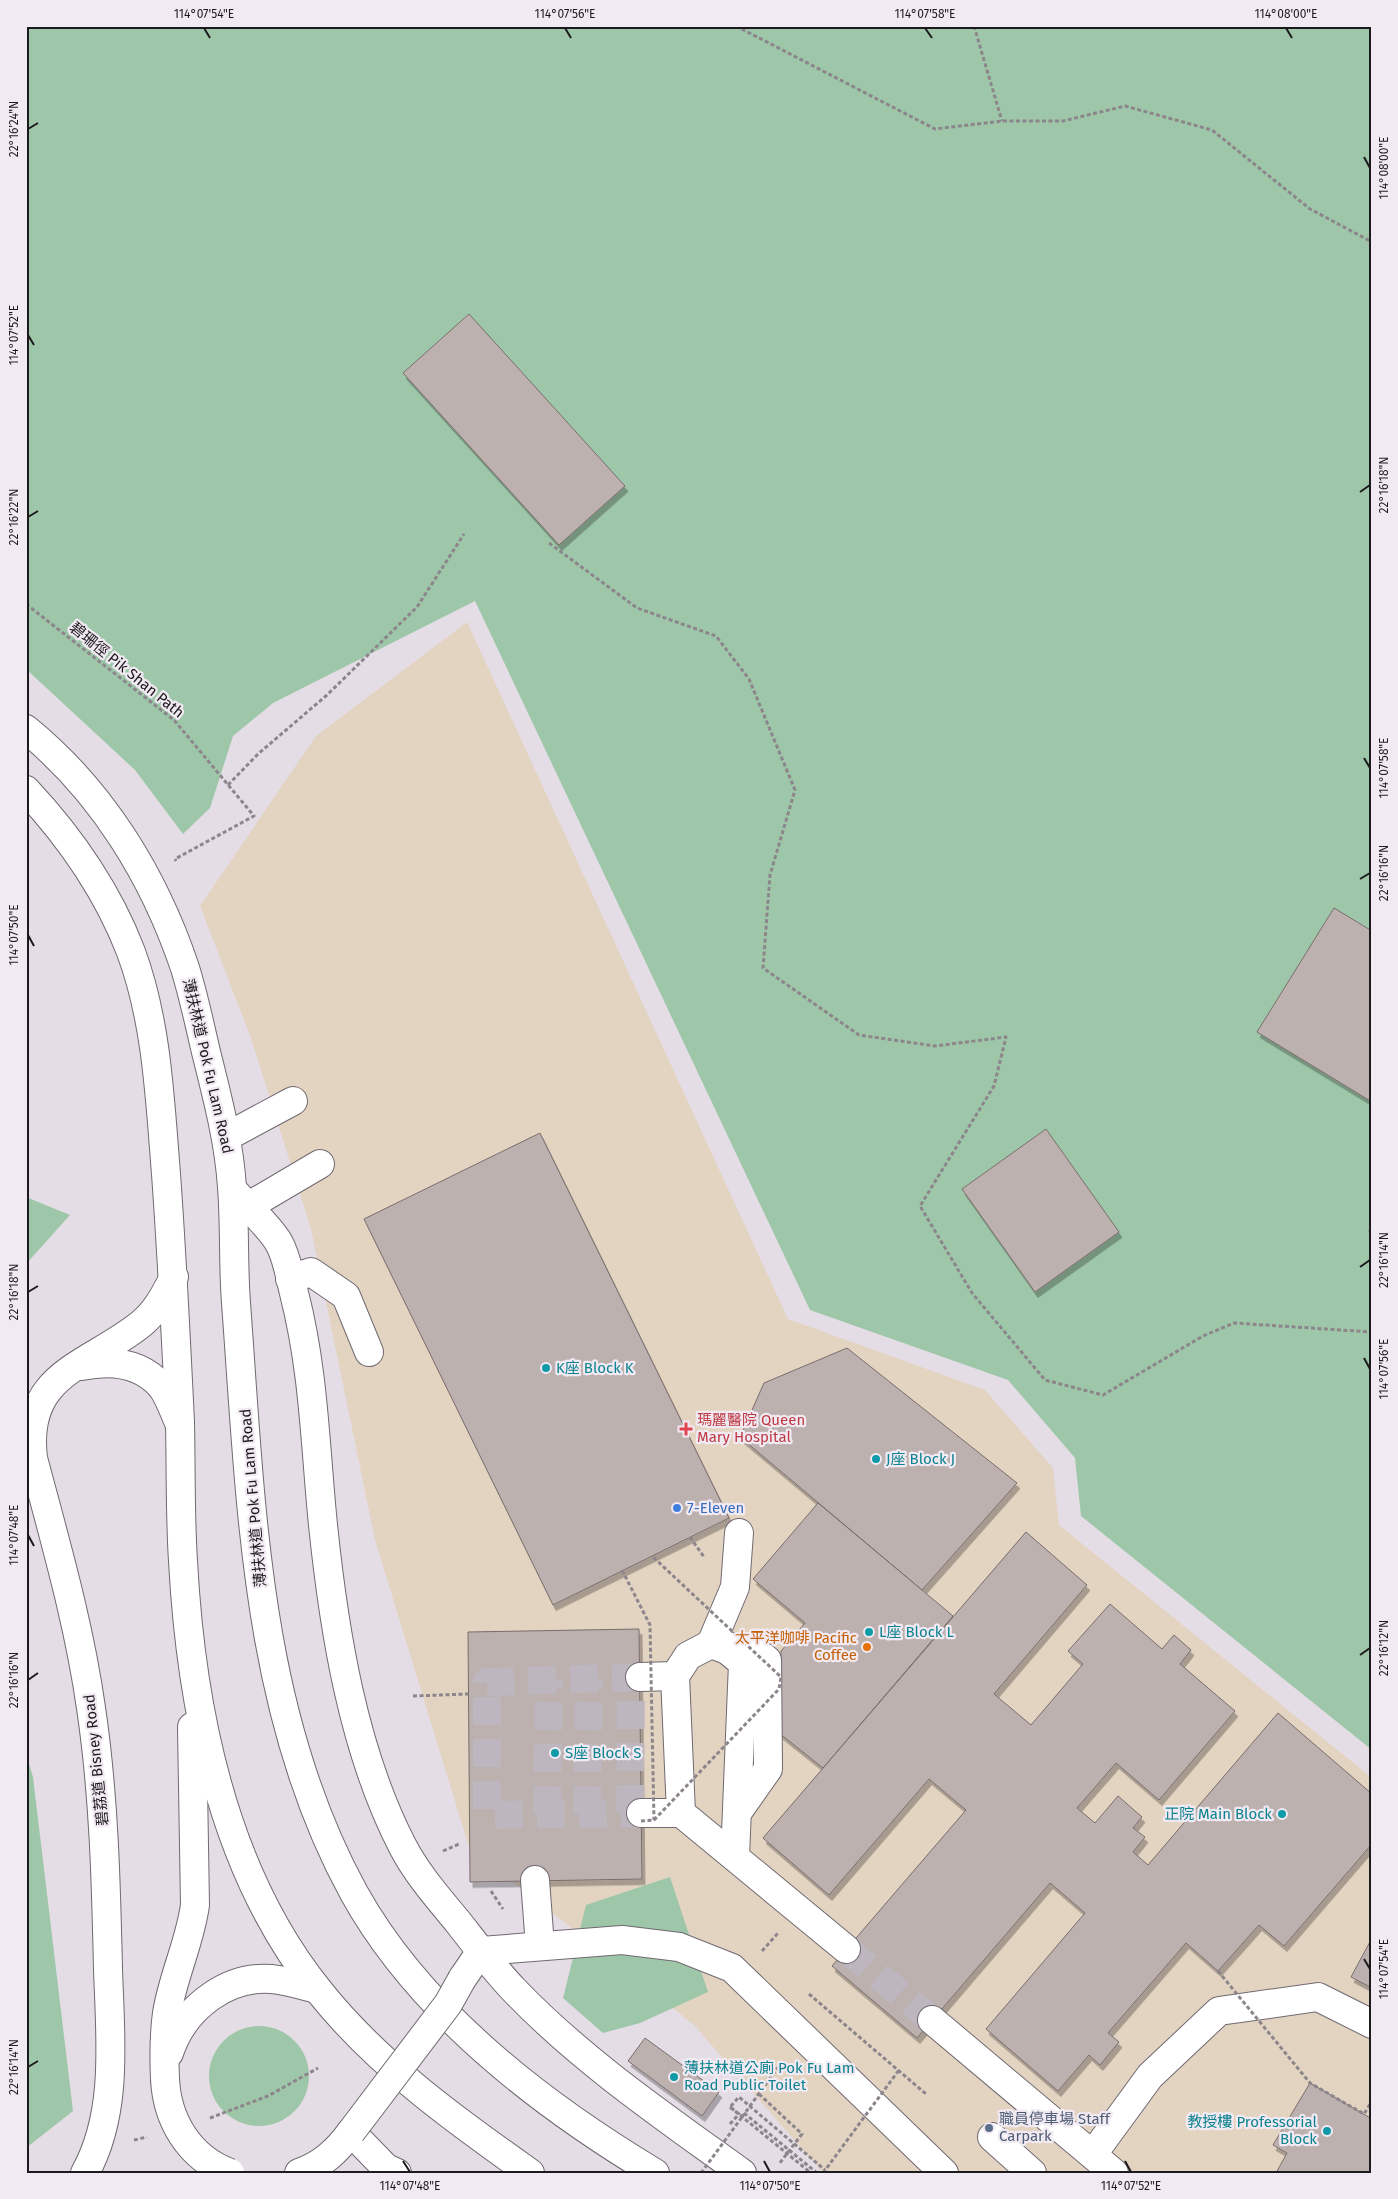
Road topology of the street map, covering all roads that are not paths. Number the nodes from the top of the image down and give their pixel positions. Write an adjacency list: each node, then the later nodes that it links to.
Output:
1 (26, 728): 4 (main road, 薄扶林道 Pok Fu Lam Road)
2 (26, 790): 7 (main road)
3 (293, 1101): 4 (main road)
4 (226, 1137): 6 (main road, 薄扶林道 Pok Fu Lam Road)
5 (320, 1164): 6 (main road)
6 (240, 1198): 8 (main road); 36 (main road, 薄扶林道 Pok Fu Lam Road)
7 (174, 1277): 10 (main road, 碧荔道 Bisney Road); 11 (main road)
8 (290, 1279): 9 (main road); 23 (main road)
9 (370, 1352)
10 (75, 1368): 11 (main road); 31 (main road, 碧荔道 Bisney Road)
11 (180, 1424): 14 (main road)
12 (738, 1533): 13 (main road)
13 (711, 1644): 15 (main road); 19 (main road)
14 (190, 1646): 24 (main road); 27 (main road)
15 (676, 1676): 16 (main road); 17 (main road)
16 (640, 1677)
17 (681, 1813): 18 (main road); 19 (main road)
18 (645, 1818)
19 (735, 1857): 22 (main road)
20 (535, 1880): 21 (main road)
21 (540, 1946): 23 (main road); 38 (main road)
22 (846, 1949)
23 (481, 1951): 28 (main road, bridge); 37 (main road)
24 (325, 1998): 27 (main road); 35 (main road)
25 (932, 2020): 30 (main road)
26 (1372, 2024): 30 (main road)
27 (165, 2079): 32 (main road, bridge)
28 (351, 2132): 33 (main road); 34 (main road)
29 (992, 2137): 39 (main road)
30 (1093, 2154): 40 (main road)
31 (85, 2173)
32 (230, 2173)
33 (299, 2173)
34 (397, 2173)
35 (530, 2173)
36 (655, 2173)
37 (742, 2173)
38 (944, 2173)
39 (1032, 2173)
40 (1114, 2173)

